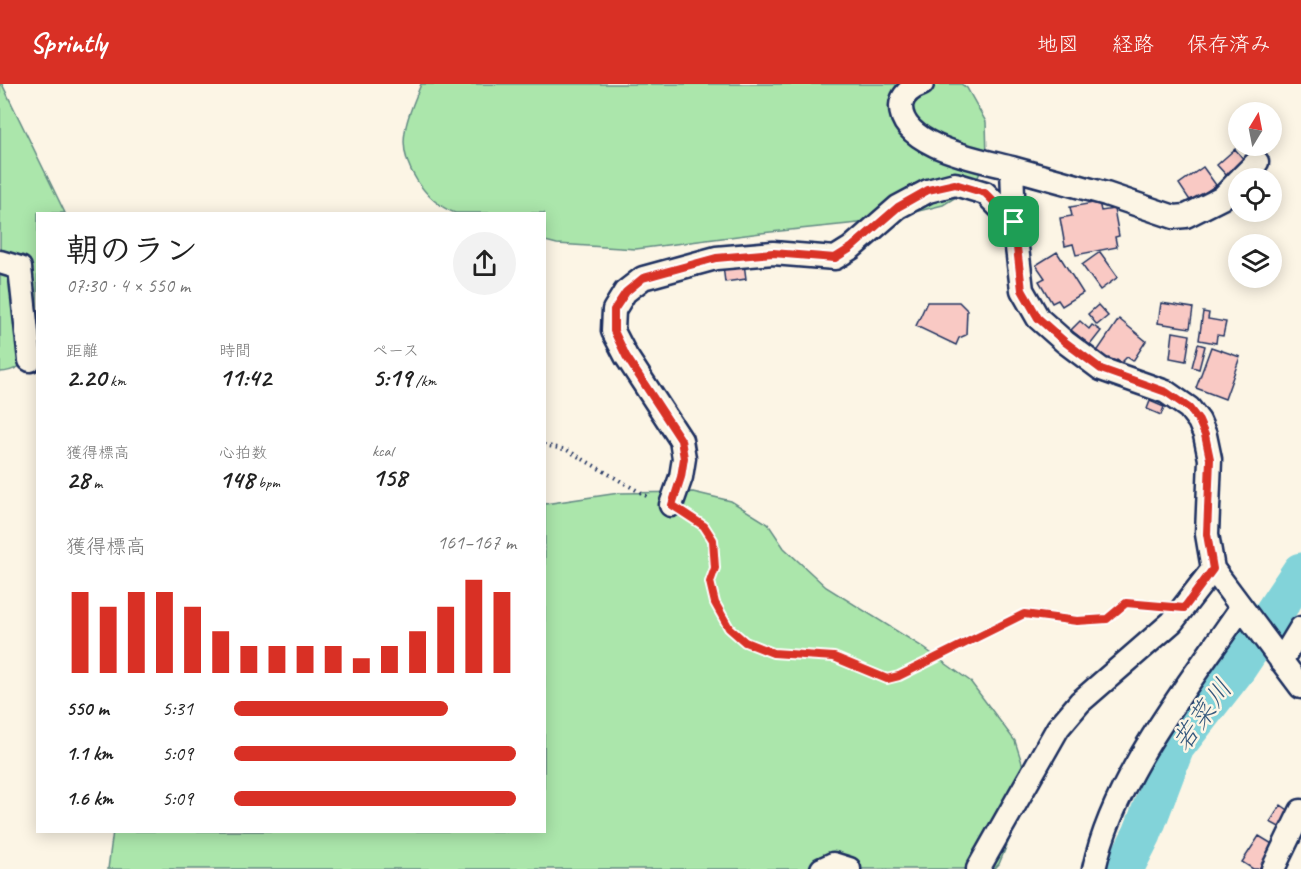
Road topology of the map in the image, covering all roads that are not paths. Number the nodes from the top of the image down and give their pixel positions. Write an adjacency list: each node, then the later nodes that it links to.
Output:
1 (922, 84): 3 (street)
2 (1257, 162): 4 (street)
3 (1012, 168): 5 (street); 6 (street)
4 (1251, 168)
5 (1228, 192)
6 (1014, 222): 9 (street); 10 (street)
7 (0, 262): 8 (street)
8 (30, 360)
9 (672, 505)
10 (1213, 569): 11 (street); 18 (street)
11 (1244, 612): 13 (street); 19 (street)
12 (1301, 628): 13 (street)
13 (1279, 659): 14 (street)
14 (1301, 687)
15 (1301, 811): 20 (street)
16 (822, 869): 17 (street)
17 (849, 869)
18 (978, 869)
19 (1094, 869)
20 (1273, 869)

